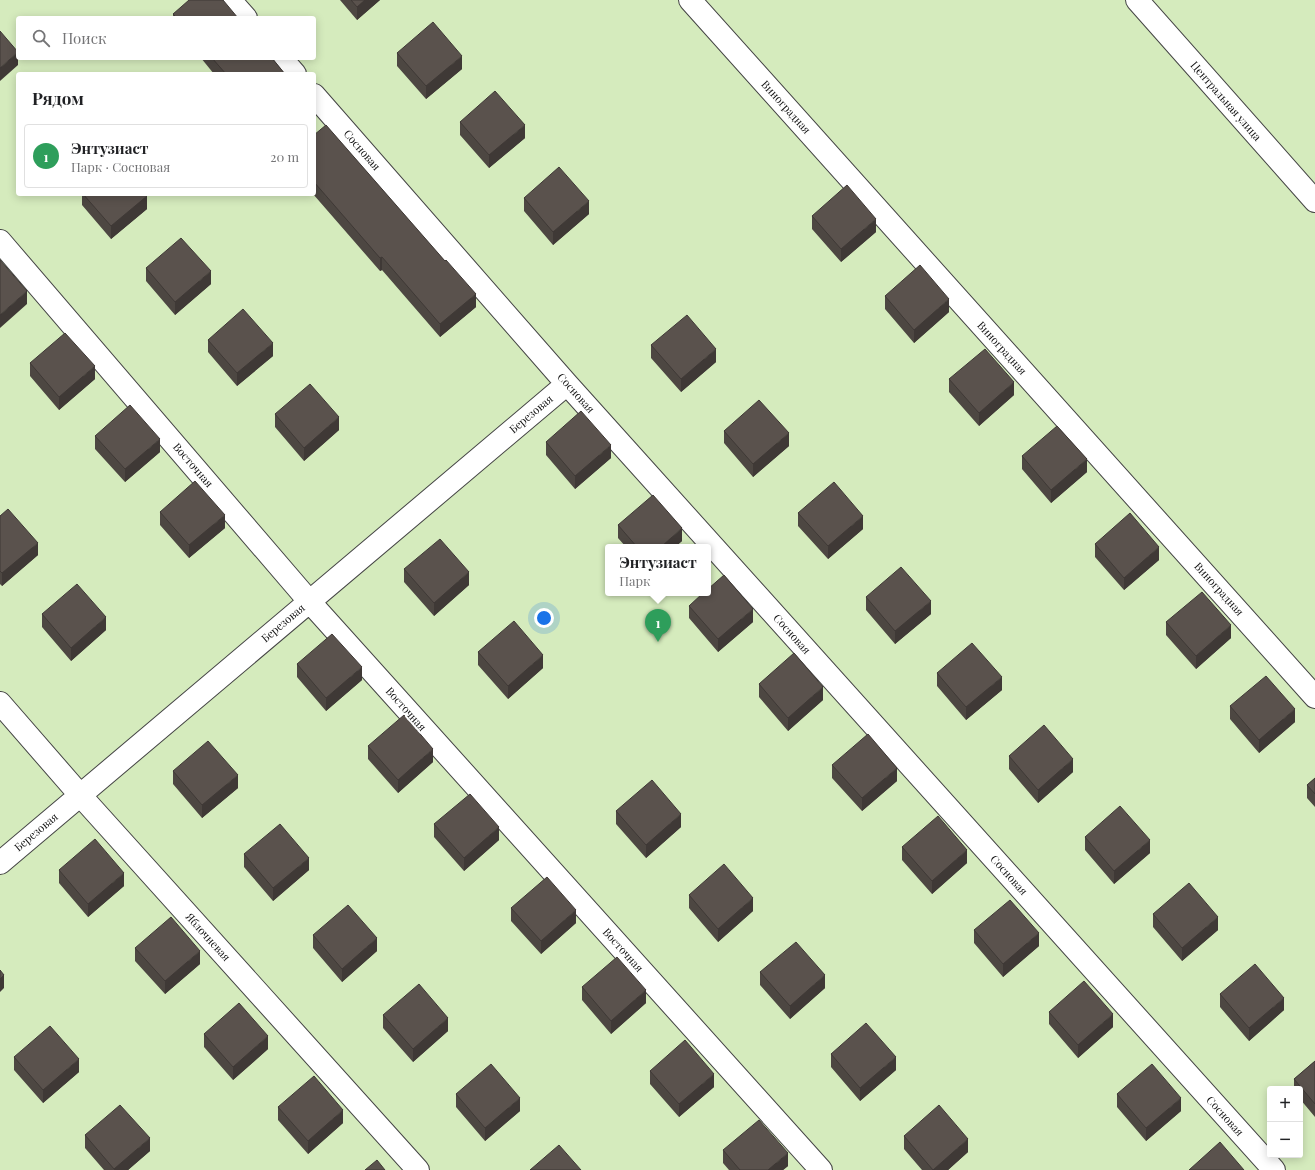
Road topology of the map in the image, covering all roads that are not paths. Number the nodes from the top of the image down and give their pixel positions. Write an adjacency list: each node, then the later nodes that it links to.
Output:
1 (230, 0): 4 (street)
2 (690, 0): 14 (street, Виноградная)
3 (1137, 0): 8 (street, Центральная улица)
4 (244, 16)
5 (283, 60): 6 (street)
6 (293, 72)
7 (316, 97): 10 (street, Сосновая)
8 (1315, 202)
9 (0, 241): 13 (street, Восточная)
10 (567, 384): 12 (street, Сосновая); 13 (street, Березовая)
11 (711, 544): 20 (street, Сосновая)
12 (711, 544)
13 (309, 601): 16 (street, Березовая); 19 (street, Восточная)
14 (1315, 697)
15 (0, 702): 16 (street, Яблочневая)
16 (80, 795): 17 (street, Березовая); 18 (street, Яблочневая)
17 (0, 862)
18 (418, 1170)
19 (821, 1170)
20 (1274, 1170)

